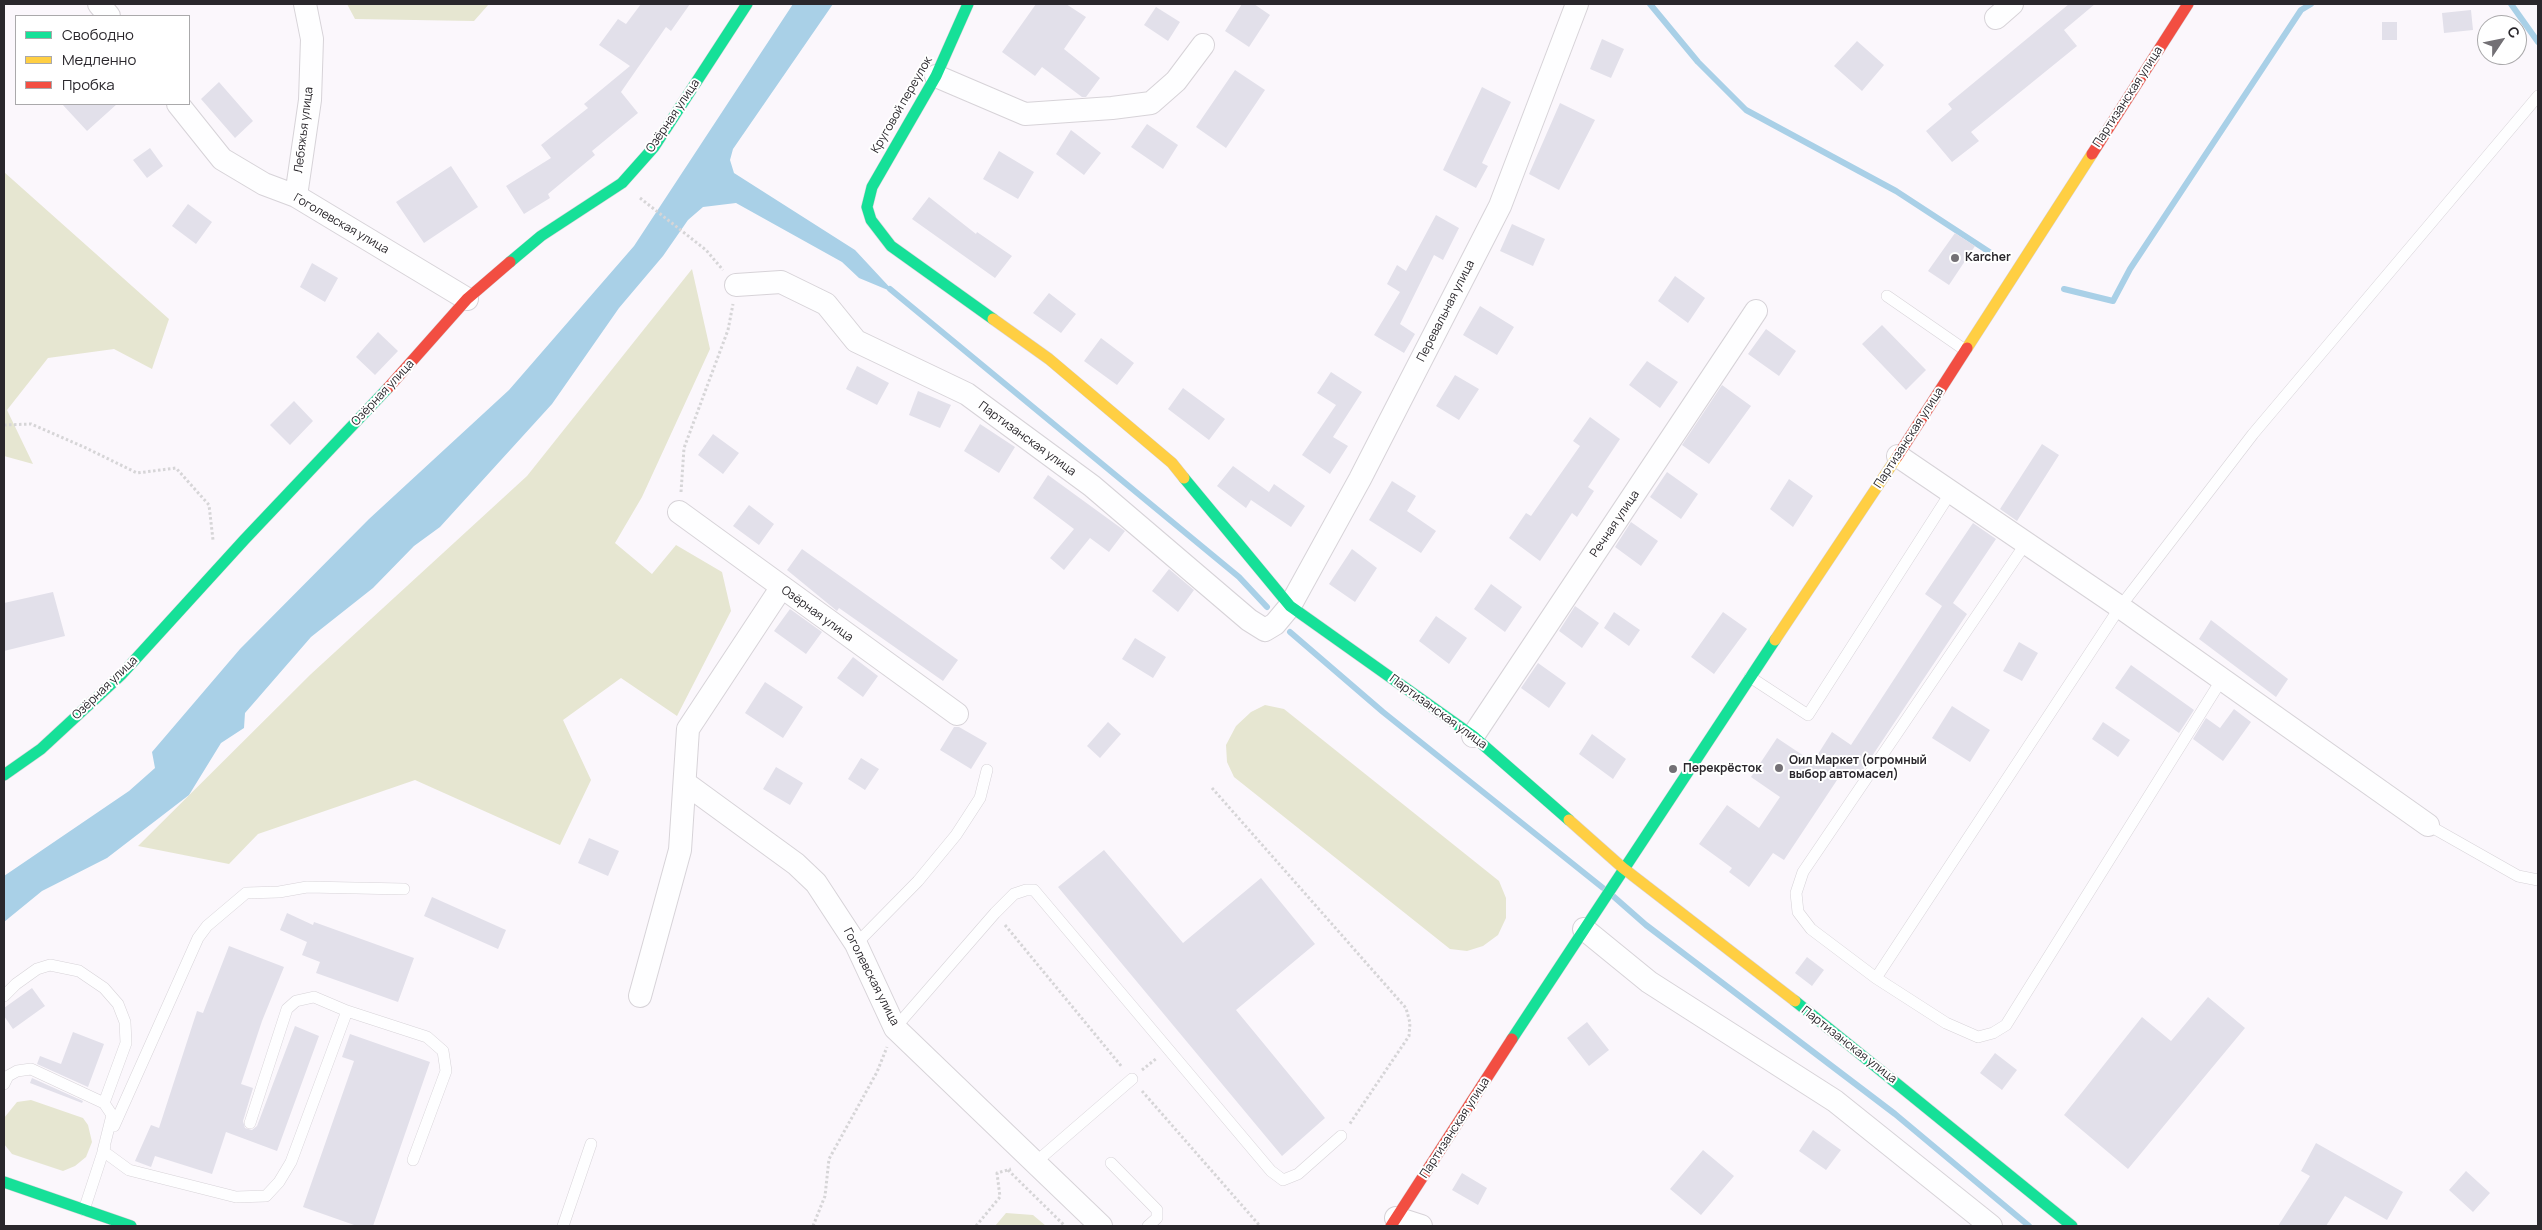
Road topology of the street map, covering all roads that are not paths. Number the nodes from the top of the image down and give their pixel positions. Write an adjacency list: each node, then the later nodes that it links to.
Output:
1 (99, 4): 7 (street)
2 (305, 4): 12 (street, Лебяжья улица)
3 (747, 4): 16 (main road, Озёрная улица)
4 (968, 4): 9 (main road, Круговой переулок)
5 (1577, 4): 24 (street, Перевальная улица)
6 (2188, 4): 18 (main road, Партизанская улица)
7 (108, 15)
8 (1203, 45): 9 (street)
9 (936, 76): 13 (main road, Круговой переулок)
10 (2538, 96): 25 (lane)
11 (179, 105): 12 (street, Гоголевская улица)
12 (296, 196): 16 (street, Гоголевская улица)
13 (871, 220): 24 (main road, Партизанская улица)
14 (736, 285): 24 (street, Партизанская улица)
15 (1887, 296): 18 (lane)
16 (467, 299): 31 (main road, Озёрная улица)
17 (1756, 311): 29 (street, Речная улица)
18 (1966, 350): 19 (main road, Партизанская улица)
19 (1898, 456): 20 (street); 26 (main road, Партизанская улица)
20 (1951, 492): 22 (street); 26 (lane)
21 (679, 512): 23 (street, Озёрная улица)
22 (2026, 543): 25 (street); 39 (lane)
23 (781, 588): 28 (street, Озёрная улица); 32 (street)
24 (1290, 606): 29 (main road, Партизанская улица)
25 (2120, 607): 27 (street); 39 (lane)
26 (1750, 677): 34 (main road, Партизанская улица)
27 (2222, 679): 33 (street); 39 (lane)
28 (957, 714)
29 (1473, 736): 34 (main road, Партизанская улица)
30 (987, 770): 38 (lane)
31 (4, 775)
32 (685, 783): 38 (street, Гоголевская улица); 41 (street)
33 (2428, 825): 35 (lane)
34 (1623, 868): 37 (main road, Партизанская улица); 63 (main road, Партизанская улица)
35 (2538, 880)
36 (404, 890): 50 (lane)
37 (1588, 923): 56 (main road, Партизанская улица); 62 (street)
38 (856, 944): 43 (street, Гоголевская улица)
39 (1876, 978)
40 (4, 996): 46 (lane)
41 (640, 996)
42 (347, 1011): 47 (lane); 50 (lane); 51 (lane)
43 (894, 1028): 48 (lane); 52 (street, Гоголевская улица)
44 (5, 1078): 46 (lane)
45 (1132, 1079): 52 (lane)
46 (104, 1102): 50 (lane)
47 (250, 1122)
48 (1342, 1136)
49 (591, 1144): 58 (lane)
50 (103, 1151): 55 (lane)
51 (413, 1160)
52 (1036, 1162): 59 (street, Гоголевская улица)
53 (1111, 1163): 60 (lane)
54 (4, 1182): 55 (main road)
55 (84, 1210): 57 (main road)
56 (1394, 1222): 61 (street)
57 (131, 1226)
58 (563, 1226)
59 (1101, 1226)
60 (1148, 1226)
61 (1421, 1226)
62 (1991, 1226)
63 (2072, 1226)

